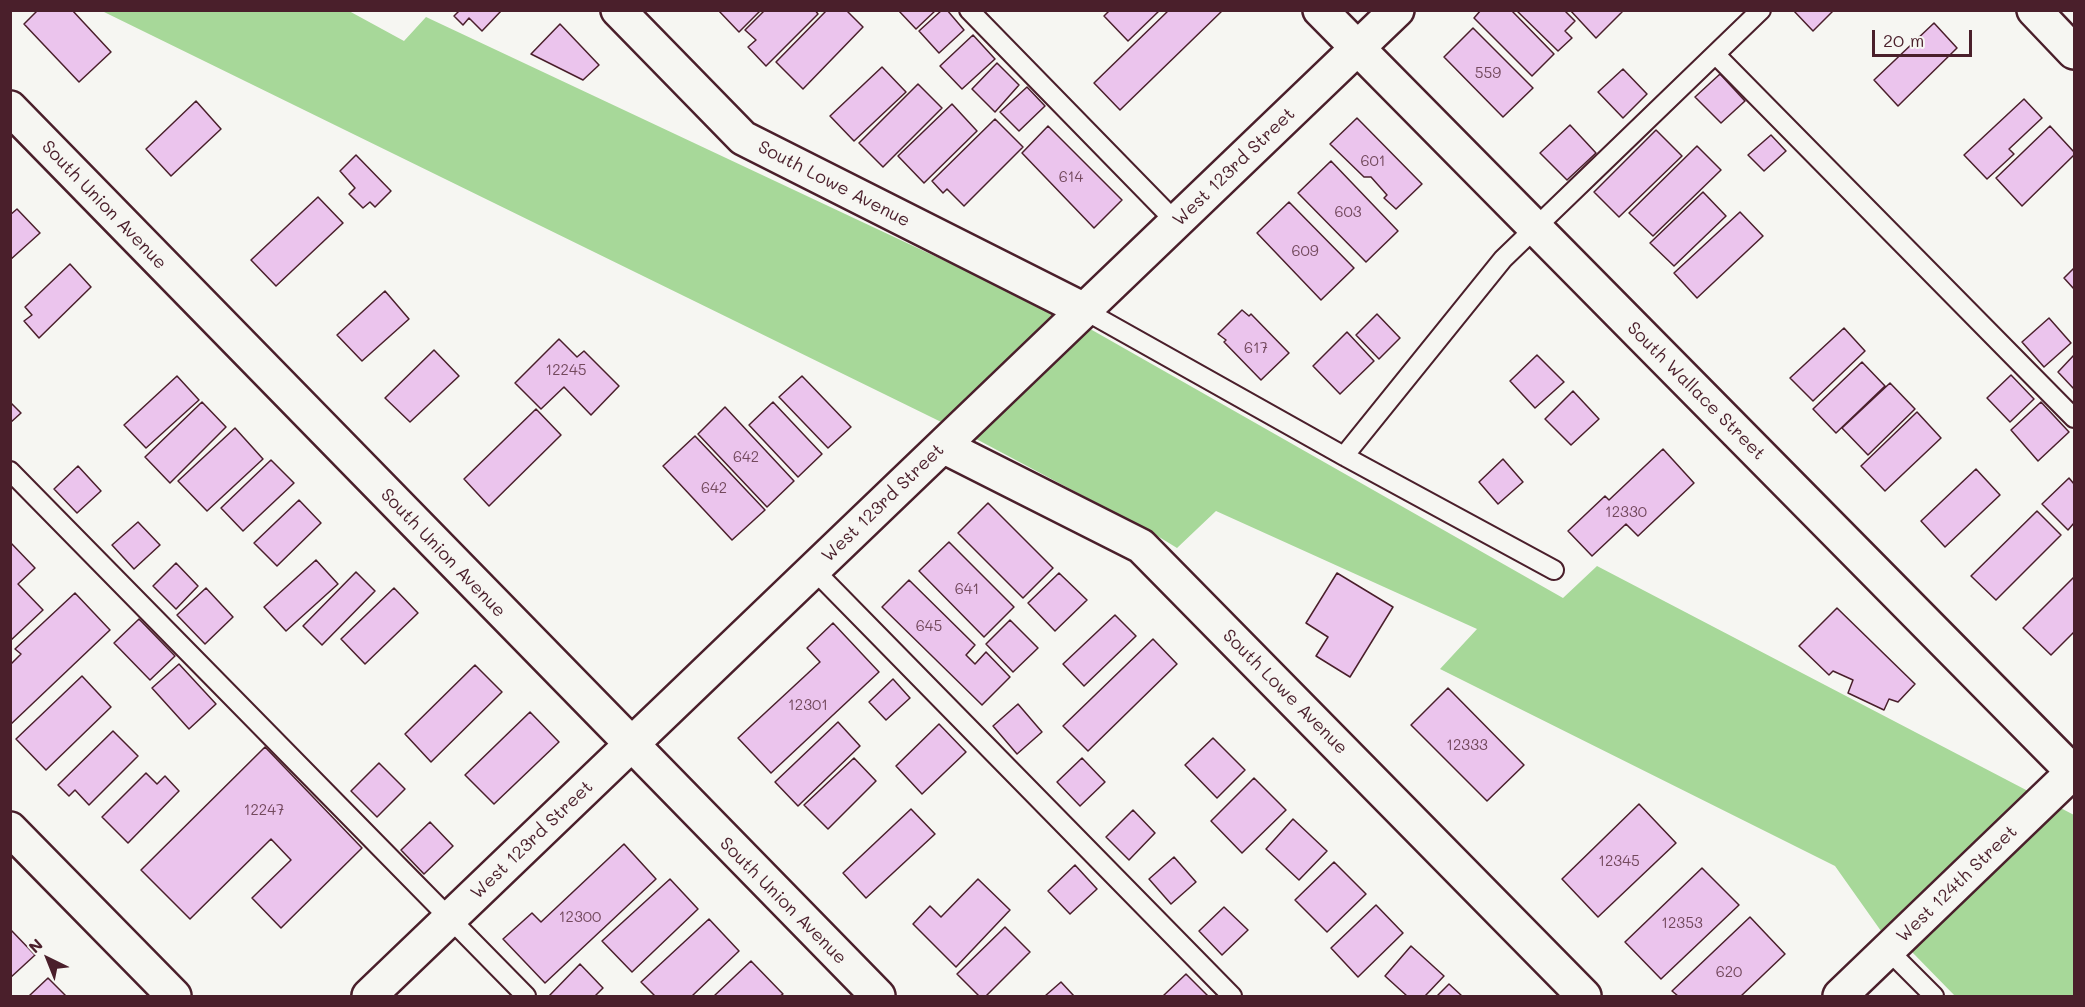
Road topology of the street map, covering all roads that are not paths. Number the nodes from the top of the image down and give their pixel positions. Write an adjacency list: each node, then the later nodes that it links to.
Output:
1 (618, 10): 13 (street, South Lowe Avenue)
2 (969, 10): 11 (lane)
3 (1320, 10): 7 (street, South Wallace Street)
4 (1397, 10): 7 (street, West 123rd Street)
5 (1761, 10): 9 (lane)
6 (2034, 10): 8 (street)
7 (1357, 49): 11 (street, West 123rd Street); 12 (street, South Wallace Street)
8 (2074, 52)
9 (1716, 55): 12 (lane); 14 (lane)
10 (10, 108): 20 (street, South Union Avenue)
11 (1176, 222): 13 (street, West 123rd Street)
12 (1535, 228): 16 (lane); 21 (street, South Wallace Street)
13 (1084, 310): 15 (street, West 123rd Street); 16 (lane)
14 (2074, 418)
15 (942, 446): 18 (street, West 123rd Street); 30 (street, South Lowe Avenue)
16 (1344, 456): 19 (lane)
17 (10, 471): 23 (lane)
18 (814, 570): 20 (street, West 123rd Street); 29 (lane)
19 (1554, 570)
20 (631, 745): 23 (street, West 123rd Street); 28 (street, South Union Avenue)
21 (2074, 771): 24 (street, West 124th Street)
22 (10, 830): 25 (street)
23 (450, 919): 26 (street, West 123rd Street); 27 (lane)
24 (1888, 950): 31 (street, West 124th Street); 32 (lane)
25 (174, 996)
26 (369, 996)
27 (526, 996)
28 (878, 996)
29 (1232, 996)
30 (1584, 996)
31 (1840, 996)
32 (1934, 996)

